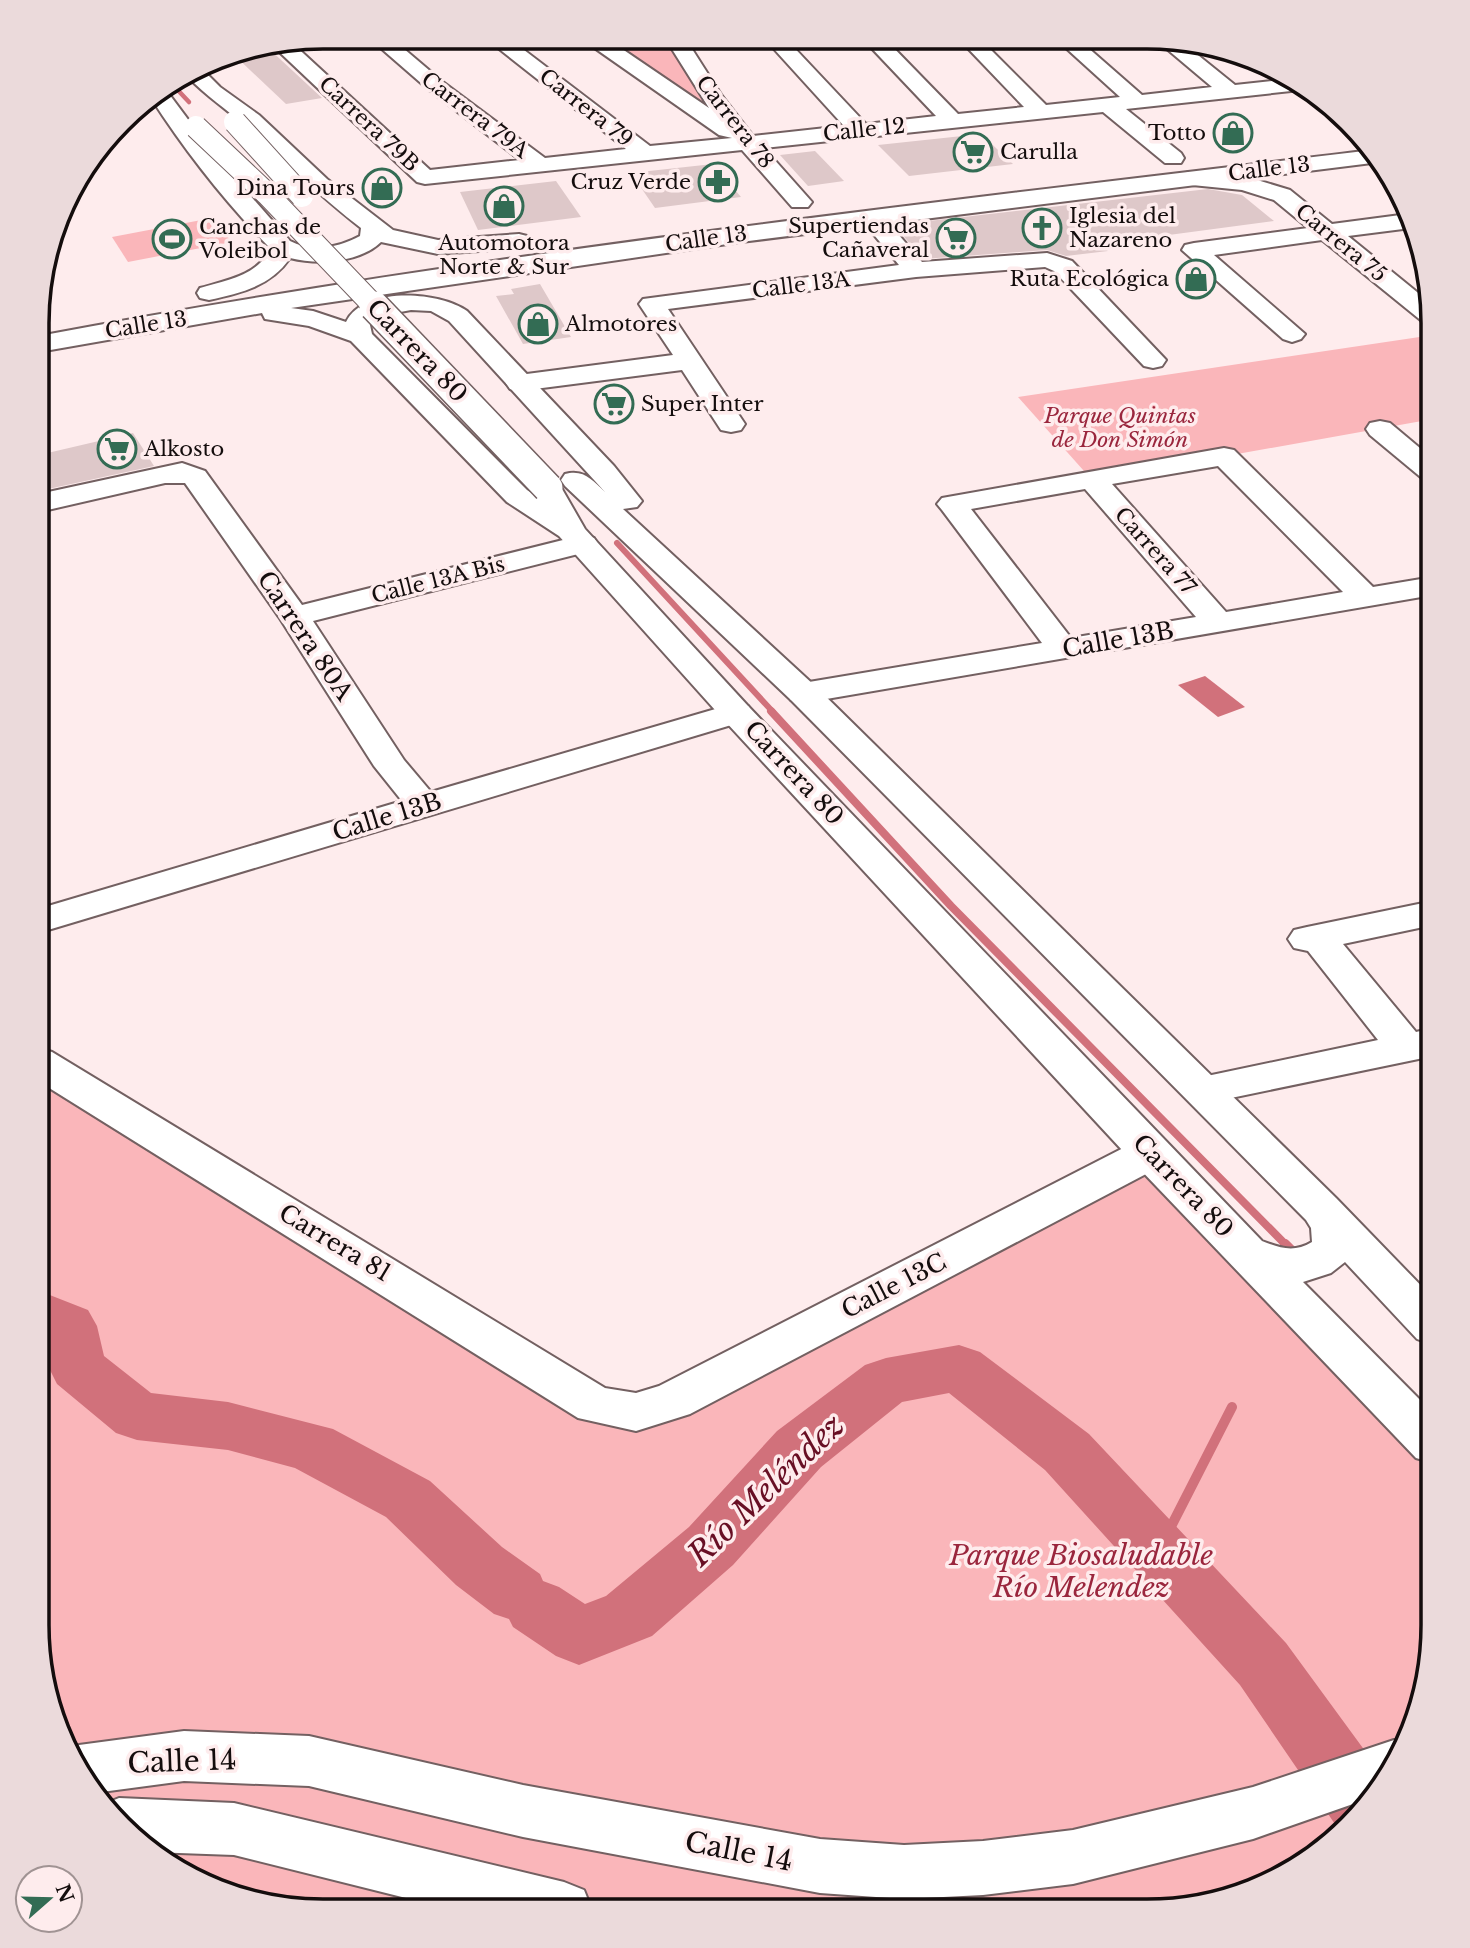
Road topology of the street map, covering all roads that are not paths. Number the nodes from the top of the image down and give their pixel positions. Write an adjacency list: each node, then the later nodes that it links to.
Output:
1 (392, 49): 29 (street, Carrera 79A)
2 (510, 49): 24 (street, Carrera 79)
3 (611, 49): 23 (street)
4 (682, 49): 23 (street, Carrera 78)
5 (784, 49): 21 (street)
6 (883, 49): 20 (street)
7 (979, 49): 19 (street)
8 (1077, 49): 17 (street)
9 (289, 51): 30 (street, Carrera 79B)
10 (1180, 51): 14 (street)
11 (200, 78): 13 (street, Carrera 80)
12 (1284, 86): 14 (street, Calle 12)
13 (212, 91): 38 (street, Carrera 80); 48 (street, Carrera 80, bridge)
14 (1231, 92): 17 (street, Calle 12)
15 (164, 100): 58 (street, Carrera 80, bridge)
16 (163, 101): 41 (street, Carrera 80)
17 (1138, 102): 18 (street, Calle 12)
18 (1108, 104): 19 (street, Calle 12); 26 (street)
19 (1041, 111): 20 (street, Calle 12)
20 (953, 121): 21 (street, Calle 12)
21 (860, 130): 23 (street, Calle 12)
22 (1351, 139): 26 (street, Calle 13)
23 (747, 142): 24 (street, Calle 12); 34 (street, Carrera 78)
24 (645, 153): 29 (street, Calle 12)
25 (1365, 157): 28 (street, Calle 13)
26 (1173, 158): 27 (street, Calle 13)
27 (1148, 161)
28 (1311, 164): 31 (street, Calle 13); 32 (street, Carrera 75)
29 (541, 165): 30 (street, Calle 12)
30 (425, 177)
31 (1190, 178): 32 (street, Carrera 75); 36 (street, Calle 13)
32 (1282, 195): 39 (street, Carrera 75)
33 (828, 199): 34 (street, Calle 13)
34 (800, 202): 35 (street, Calle 13)
35 (774, 206)
36 (872, 218): 42 (street, Calle 13); 43 (street)
37 (1401, 222): 39 (street)
38 (373, 227): 41 (street); 42 (street, Carrera 80)
39 (1327, 231): 45 (street, Carrera 75); 49 (street)
40 (546, 238): 42 (street, Calle 13)
41 (282, 246): 44 (street)
42 (518, 253): 44 (street, Calle 13); 46 (street)
43 (916, 270): 52 (street, Calle 13A); 53 (street, Calle 13A)
44 (209, 304): 47 (street, Calle 13); 50 (street); 51 (street, Calle 13)
45 (1420, 307)
46 (458, 316): 50 (street); 54 (street)
47 (49, 322)
48 (430, 330)
49 (1292, 334)
50 (360, 335): 61 (street)
51 (49, 342)
52 (1153, 360)
53 (688, 361): 54 (street); 55 (street)
54 (519, 383): 64 (street)
55 (731, 424)
56 (1380, 429): 57 (street)
57 (1421, 463)
58 (559, 476): 61 (street, Carrera 80); 64 (street, Carrera 80)
59 (1092, 480): 63 (street); 66 (street, Carrera 77); 67 (street)
60 (49, 501): 65 (street, Carrera 80A)
61 (577, 538): 65 (street, Calle 13A Bis); 69 (street, Carrera 80)
62 (1421, 588): 63 (street, Calle 13B)
63 (1367, 598): 66 (street, Calle 13B)
64 (714, 613): 68 (street, Carrera 80)
65 (294, 616): 70 (street, Carrera 80A)
66 (1219, 623): 67 (street, Calle 13B)
67 (1063, 649): 68 (street, Calle 13B)
68 (803, 693): 75 (street, Carrera 80)
69 (736, 713): 70 (street, Calle 13B); 76 (street, Carrera 80)
70 (424, 806): 72 (street, Calle 13B)
71 (1421, 915): 73 (street)
72 (49, 918)
73 (1419, 1045): 75 (street)
74 (49, 1069): 80 (street, Carrera 81)
75 (1202, 1090): 77 (street, Carrera 80)
76 (1150, 1153): 78 (street, Carrera 80); 80 (street, Calle 13C)
77 (1321, 1209): 78 (street); 79 (street, Carrera 80)
78 (1242, 1247): 81 (street, Carrera 80)
79 (1421, 1314)
80 (636, 1412)
81 (1421, 1432)
82 (90, 1768): 83 (street, Calle 14)
83 (1379, 1770)
84 (138, 1827): 85 (street)
85 (519, 1899)

